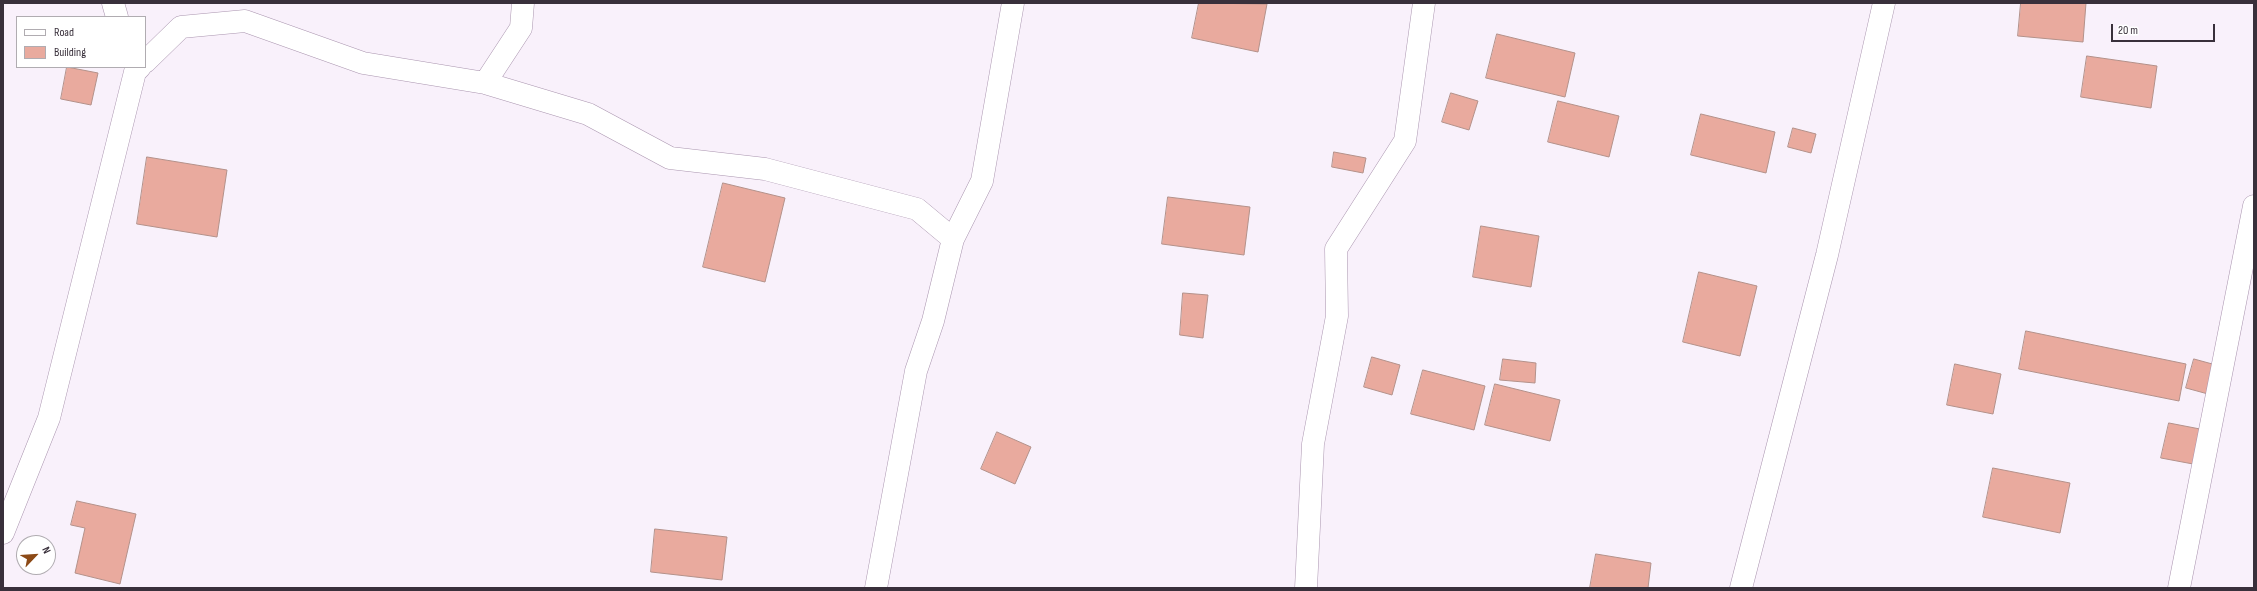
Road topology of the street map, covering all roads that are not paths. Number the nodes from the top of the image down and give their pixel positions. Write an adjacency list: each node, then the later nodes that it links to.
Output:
1 (113, 3): 6 (street)
2 (523, 3): 9 (street)
3 (1013, 3): 11 (street)
4 (1424, 3): 14 (street)
5 (1884, 3): 15 (street)
6 (118, 16)
7 (146, 60): 9 (street)
8 (138, 68): 12 (street)
9 (485, 83): 11 (street)
10 (2254, 206): 16 (street)
11 (953, 238): 13 (street)
12 (3, 533)
13 (876, 588)
14 (1306, 588)
15 (1741, 588)
16 (2179, 588)

